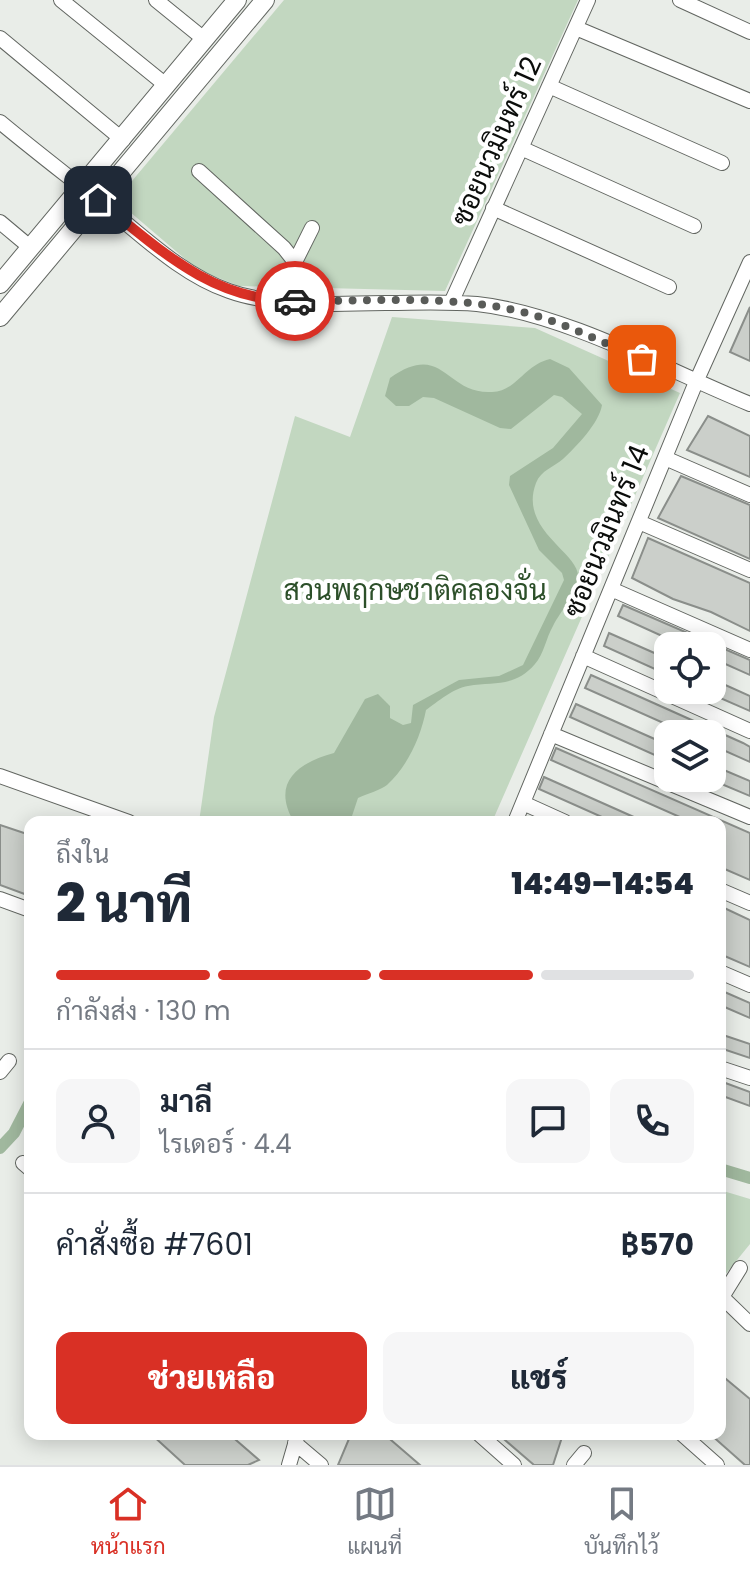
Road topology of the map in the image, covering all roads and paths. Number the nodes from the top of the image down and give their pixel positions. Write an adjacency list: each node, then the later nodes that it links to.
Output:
1 (61, 0): 11 (street)
2 (156, 0): 10 (street)
3 (237, 0): 10 (main road)
4 (265, 0): 20 (main road)
5 (588, 0): 7 (street, ซอยนวมินทร์ 12)
6 (680, 0): 8 (street)
7 (576, 28): 12 (street, ซอยนวมินทร์ 12); 13 (street)
8 (750, 32)
9 (0, 38): 15 (street)
10 (204, 39): 11 (main road)
11 (167, 86): 15 (main road)
12 (549, 86): 16 (street, ซอยนวมินทร์ 12); 17 (street)
13 (750, 101)
14 (0, 122): 19 (street)
15 (123, 140): 19 (main road)
16 (521, 148): 21 (street, ซอยนวมินทร์ 12); 23 (street)
17 (722, 163)
18 (199, 171): 26 (street)
19 (80, 189): 20 (street); 25 (main road)
20 (98, 200): 31 (street); 33 (main road)
21 (493, 208): 29 (street); 32 (street, ซอยนวมินทร์ 12)
22 (0, 222): 25 (street)
23 (694, 226)
24 (312, 228): 26 (street)
25 (31, 248): 28 (main road)
26 (295, 262): 31 (street)
27 (750, 262): 30 (street, ซอยนวมินทร์ 14)
28 (0, 284)
29 (669, 287)
30 (745, 289): 34 (street, ซอยนวมินทร์ 14)
31 (286, 301): 32 (street)
32 (451, 303): 34 (street)
33 (0, 317)
34 (696, 382): 35 (street); 36 (street, ซอยนวมินทร์ 14)
35 (750, 404)
36 (665, 458): 37 (street); 38 (street, ซอยนวมินทร์ 14)
37 (750, 495)
38 (639, 522): 39 (street); 40 (street, ซอยนวมินทร์ 14)
39 (750, 570)
40 (611, 589): 41 (street); 42 (street, ซอยนวมินทร์ 14)
41 (750, 650)
42 (583, 656): 43 (street); 44 (street, ซอยนวมินทร์ 14)
43 (750, 731)
44 (551, 734): 46 (street, ซอยนวมินทร์ 14); 50 (street)
45 (0, 776): 47 (street)
46 (523, 803): 48 (street, ซอยนวมินทร์ 14); 49 (street)
47 (112, 816)
48 (518, 816)
49 (552, 816)
50 (750, 817)
51 (726, 893): 53 (street)
52 (0, 899): 54 (street)
53 (750, 903)
54 (24, 908)
55 (726, 975): 56 (street)
56 (750, 985)
57 (726, 1070): 58 (street)
58 (750, 1078)
59 (740, 1268): 60 (street)
60 (726, 1291)
61 (726, 1301): 62 (street)
62 (750, 1324)
63 (297, 1440): 67 (street)
64 (298, 1440): 68 (street)
65 (486, 1440): 69 (street)
66 (689, 1440): 70 (street)
67 (289, 1465)
68 (321, 1465)
69 (514, 1465)
70 (717, 1465)

